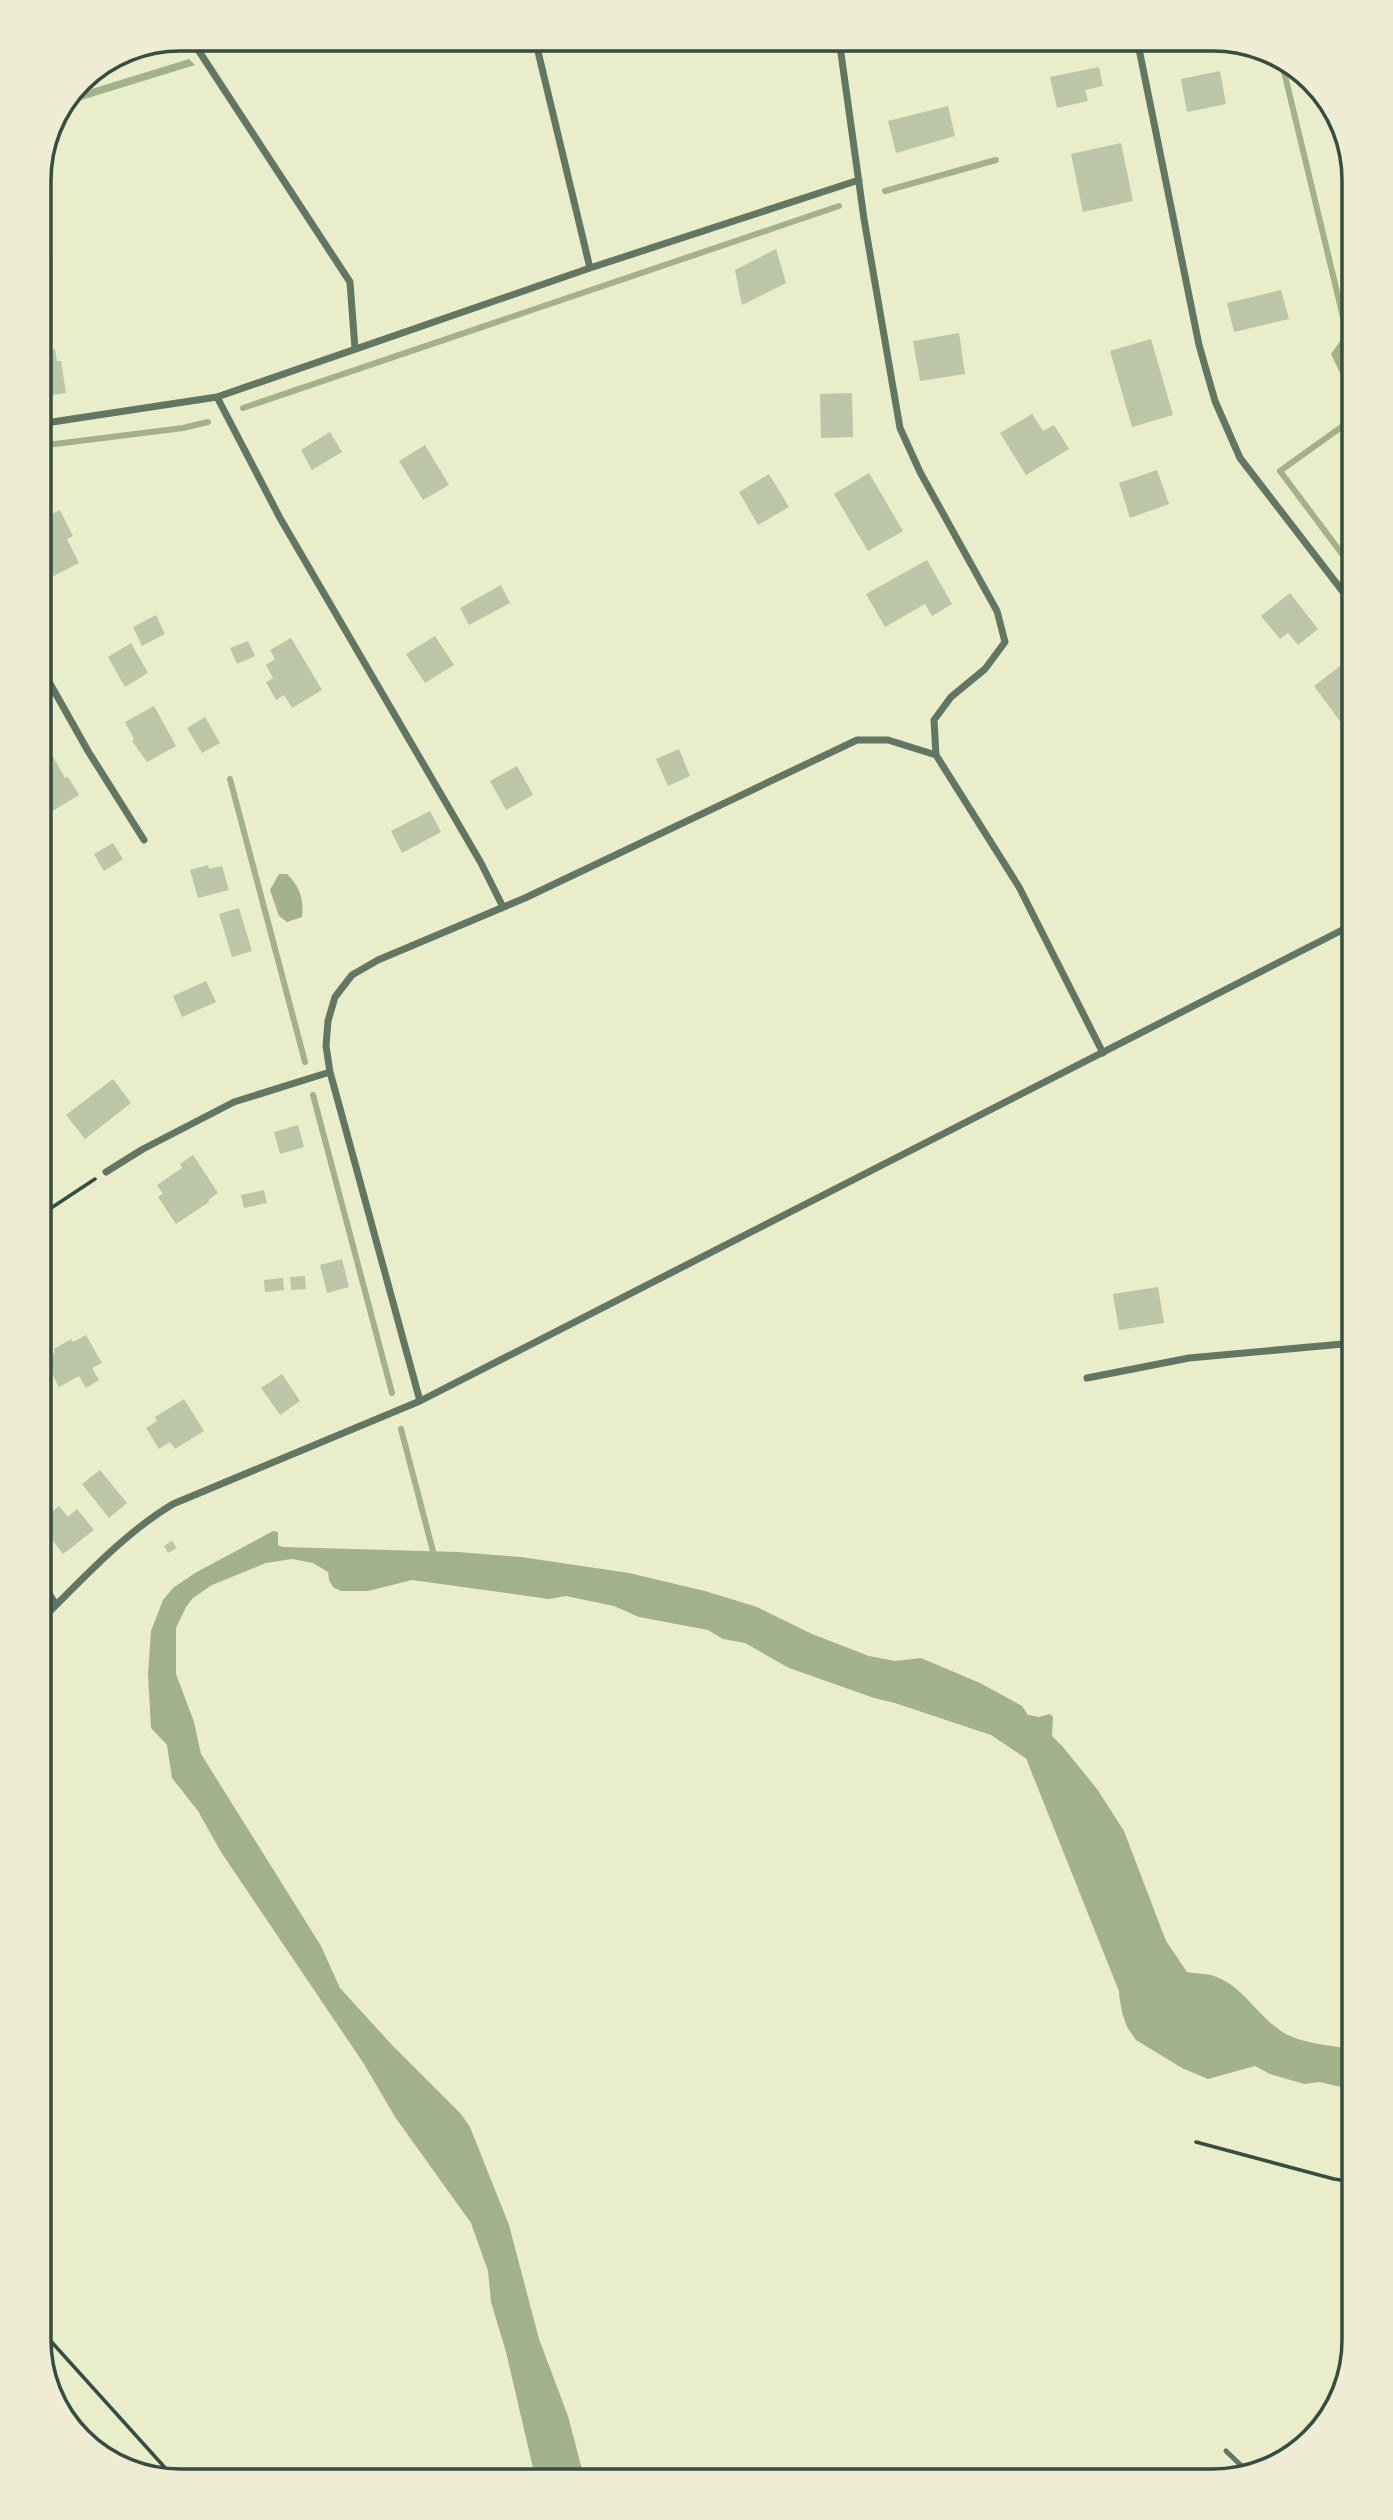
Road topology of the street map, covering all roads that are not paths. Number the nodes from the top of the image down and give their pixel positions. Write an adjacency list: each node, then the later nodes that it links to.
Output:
1 (199, 51): 7 (street)
2 (538, 51): 6 (street)
3 (841, 51): 5 (street)
4 (1139, 51): 10 (street)
5 (859, 180): 6 (street); 12 (street)
6 (590, 268): 7 (street)
7 (355, 349): 8 (street)
8 (217, 397): 9 (street); 14 (street)
9 (51, 422)
10 (1342, 590)
11 (51, 685): 13 (street)
12 (936, 755): 14 (street); 16 (street)
13 (144, 840)
14 (502, 907): 17 (street)
15 (1342, 930): 16 (street)
16 (1103, 1053): 21 (street)
17 (330, 1072): 18 (street); 21 (street)
18 (106, 1172)
19 (1342, 1344): 20 (street)
20 (1087, 1378)
21 (420, 1401): 23 (street)
22 (51, 1597): 23 (street)
23 (56, 1605): 24 (street)
24 (51, 1610)
25 (1226, 2451): 26 (lane)
26 (1242, 2466)

